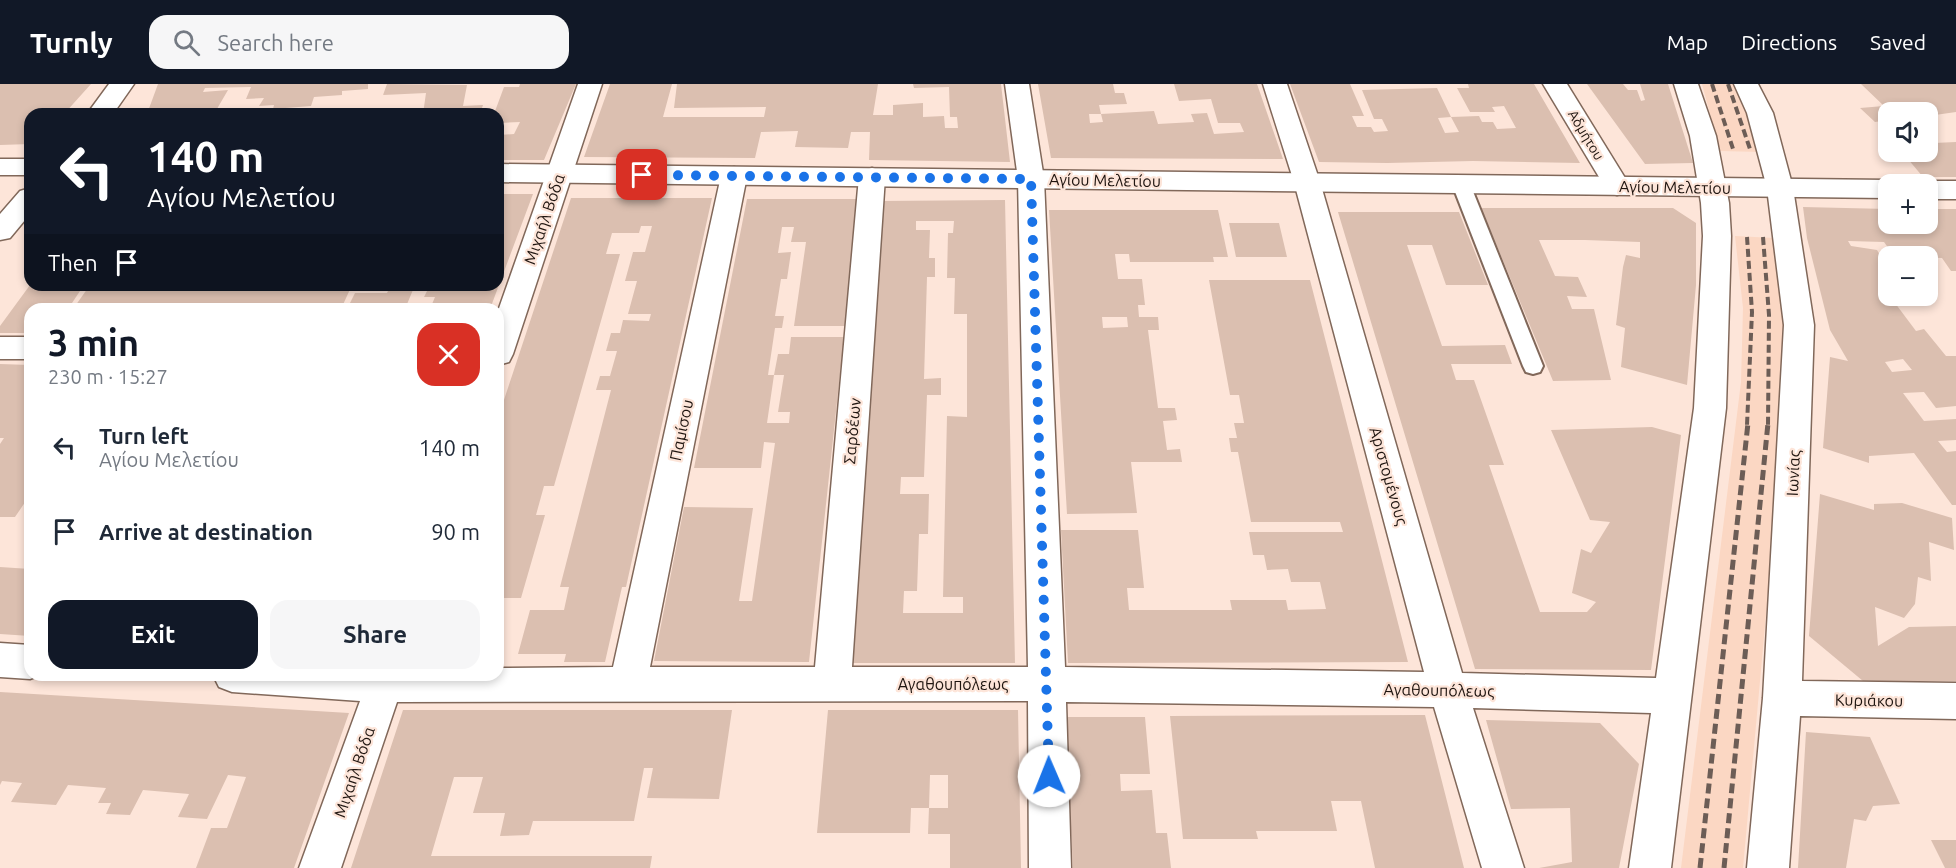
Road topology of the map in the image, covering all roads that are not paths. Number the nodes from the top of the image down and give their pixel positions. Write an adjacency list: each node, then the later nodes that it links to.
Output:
1 (122, 84): 8 (street)
2 (590, 84): 12 (street, Μιχαήλ Βόδα)
3 (1017, 84): 15 (street)
4 (1275, 84): 16 (street, Αριστομένους)
5 (1556, 84): 18 (street, Αδμήτου)
6 (1686, 84): 19 (street)
7 (1746, 84): 20 (street, Ιωνίας)
8 (104, 108)
9 (0, 167): 10 (street)
10 (24, 167)
11 (504, 173): 12 (street, Αγίου Μελετίου)
12 (559, 174): 13 (street, Αγίου Μελετίου); 26 (street, Μιχαήλ Βόδα)
13 (734, 176): 14 (street, Αγίου Μελετίου); 34 (street, Παμίσου)
14 (872, 177): 15 (street, Αγίου Μελετίου); 35 (street, Σαρδέων)
15 (1031, 179): 16 (street, Αγίου Μελετίου); 36 (street)
16 (1307, 182): 17 (street, Αγίου Μελετίου); 37 (street, Αριστομένους)
17 (1461, 184): 18 (street, Αγίου Μελετίου); 29 (lane)
18 (1617, 186): 19 (street, Αγίου Μελετίου)
19 (1713, 187): 20 (street, Αγίου Μελετίου); 38 (street)
20 (1780, 188): 21 (street, Αγίου Μελετίου); 39 (street, Ιωνίας)
21 (1878, 189)
22 (1938, 189): 23 (street)
23 (1956, 190)
24 (24, 204): 25 (street)
25 (0, 231)
26 (504, 336)
27 (0, 348): 28 (street)
28 (24, 348)
29 (1533, 366)
30 (0, 660): 31 (street)
31 (24, 662)
32 (387, 681): 41 (street, Μιχαήλ Βόδα)
33 (447, 681): 34 (street, Αγαθουπόλεως)
34 (628, 684): 35 (street, Αγαθουπόλεως)
35 (832, 684): 36 (street, Αγαθουπόλεως)
36 (1047, 684): 37 (street, Αγαθουπόλεως); 42 (street)
37 (1448, 690): 38 (street, Αγαθουπόλεως); 43 (street, Αριστομένους)
38 (1674, 696): 44 (street)
39 (1782, 698): 40 (street, Κυριάκου); 45 (street, Ιωνίας)
40 (1956, 701)
41 (320, 868)
42 (1050, 868)
43 (1503, 868)
44 (1650, 868)
45 (1768, 868)

